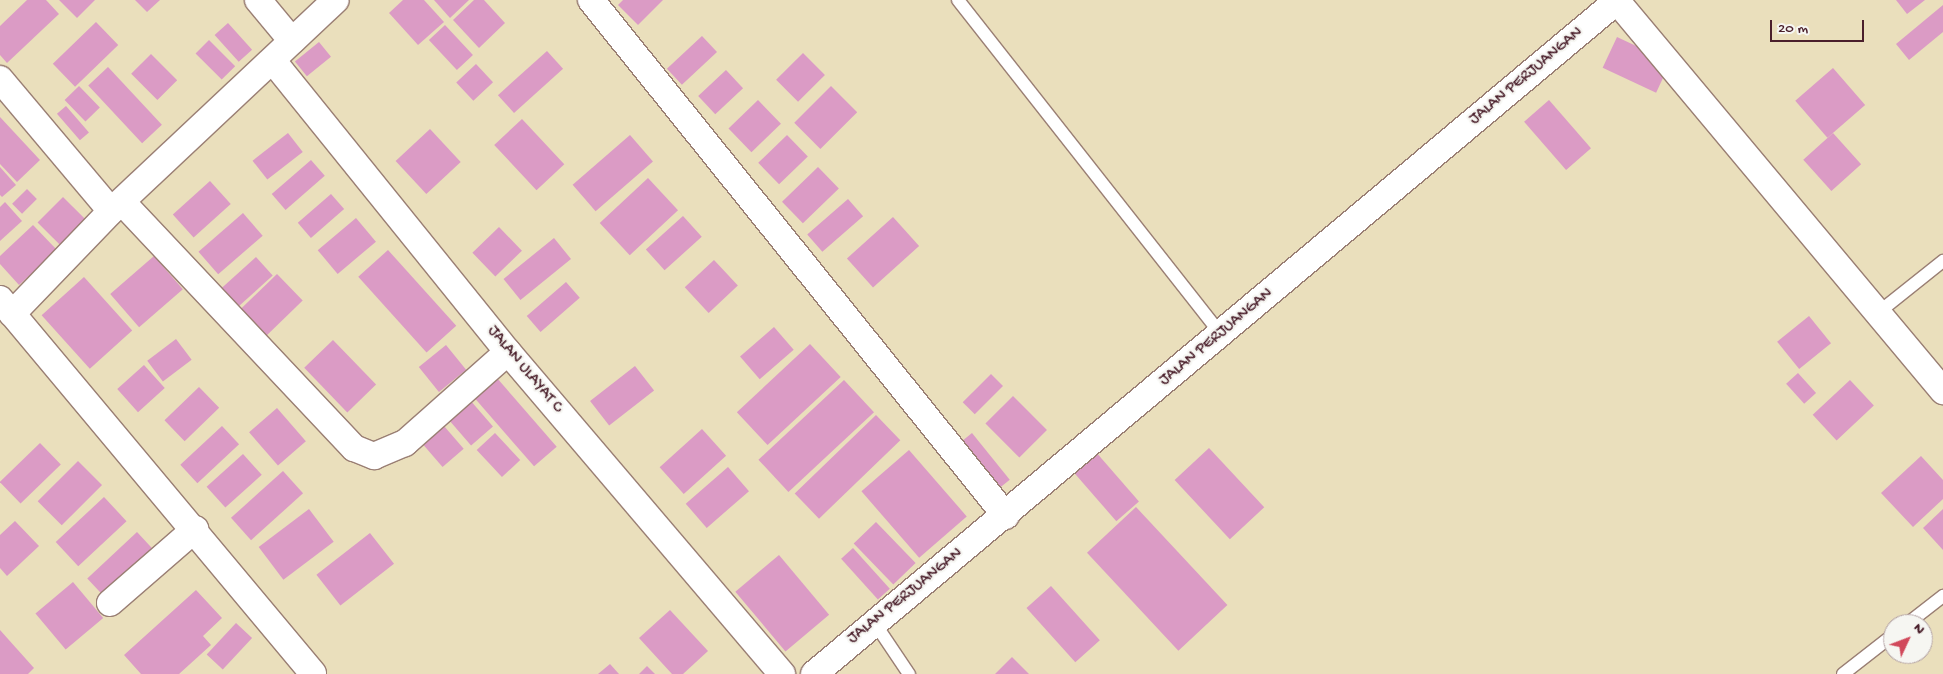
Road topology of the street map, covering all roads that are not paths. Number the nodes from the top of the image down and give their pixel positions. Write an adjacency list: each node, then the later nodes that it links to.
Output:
1 (258, 0): 6 (street)
2 (336, 0): 6 (street)
3 (591, 0): 16 (street)
4 (958, 0): 13 (lane)
5 (1617, 0): 12 (street); 13 (street, JALAN PERJUANGAN)
6 (292, 41): 7 (street)
7 (273, 61): 9 (street); 14 (street, JALAN ULAYAT C)
8 (0, 79): 9 (street)
9 (117, 207): 11 (street); 14 (street)
10 (1943, 261): 12 (lane)
11 (6, 306): 17 (street)
12 (1879, 312): 15 (street)
13 (1221, 334): 16 (street, JALAN PERJUANGAN)
14 (508, 352): 25 (street, JALAN ULAYAT C)
15 (1943, 390)
16 (1006, 516): 21 (street, JALAN PERJUANGAN)
17 (195, 530): 19 (street); 24 (street)
18 (1943, 596): 20 (lane)
19 (110, 603)
20 (1920, 614)
21 (874, 622): 23 (street, JALAN PERJUANGAN); 26 (lane)
22 (1883, 643): 27 (lane)
23 (829, 669)
24 (313, 674)
25 (782, 674)
26 (909, 674)
27 (1843, 674)

